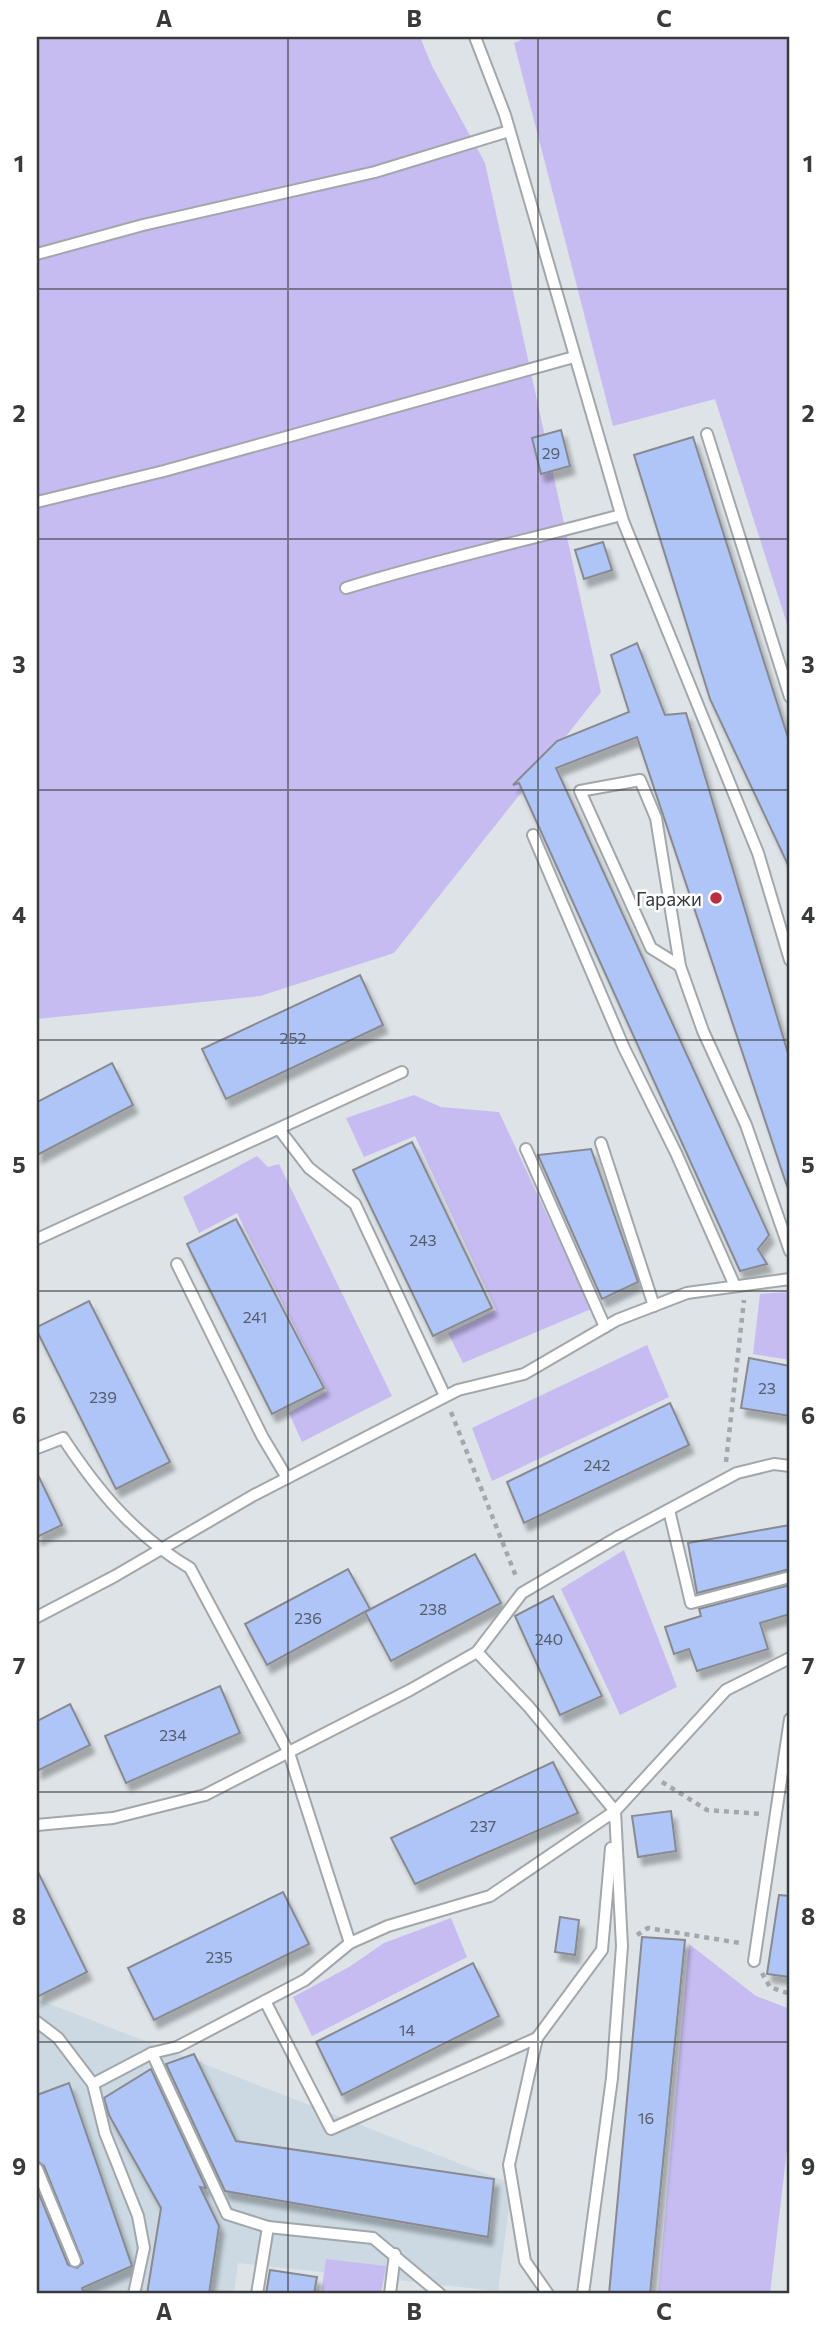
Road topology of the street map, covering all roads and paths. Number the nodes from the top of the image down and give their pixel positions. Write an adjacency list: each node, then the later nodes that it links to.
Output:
1 (475, 37): 2 (lane)
2 (509, 131): 3 (lane); 4 (lane)
3 (37, 254)
4 (574, 357): 6 (lane); 7 (lane)
5 (707, 434): 9 (lane)
6 (37, 502)
7 (621, 515): 8 (lane); 11 (lane)
8 (345, 588)
9 (790, 697)
10 (533, 835): 21 (lane)
11 (790, 960)
12 (680, 967): 12 (lane); 18 (lane)
13 (402, 1072): 14 (lane)
14 (279, 1129): 17 (lane); 24 (lane)
15 (601, 1143): 22 (lane)
16 (526, 1149): 23 (lane)
17 (37, 1239)
18 (790, 1251)
19 (177, 1264): 27 (lane)
20 (790, 1279): 21 (lane)
21 (740, 1285): 22 (lane); 28 (path)
22 (654, 1306): 23 (lane)
23 (605, 1327): 24 (lane)
24 (445, 1396): 27 (lane); 32 (path)
25 (37, 1448): 30 (lane)
26 (790, 1466): 28 (lane)
27 (287, 1478): 30 (lane)
28 (724, 1480): 29 (lane)
29 (669, 1510): 31 (lane); 32 (lane)
30 (160, 1550): 33 (lane); 37 (lane)
31 (790, 1577)
32 (522, 1593): 34 (lane)
33 (37, 1618)
34 (477, 1652): 37 (lane); 39 (lane)
35 (790, 1658): 38 (lane)
36 (790, 1719): 40 (lane)
37 (289, 1753): 41 (lane); 42 (lane)
38 (649, 1774): 39 (lane); 40 (path)
39 (615, 1811): 42 (lane); 44 (lane); 49 (lane)
40 (776, 1815): 43 (lane)
41 (37, 1825)
42 (350, 1943): 47 (lane)
43 (757, 1945): 44 (path); 45 (lane)
44 (622, 1946): 61 (lane)
45 (754, 1961): 46 (path)
46 (790, 1994)
47 (265, 2001): 49 (lane); 50 (lane)
48 (37, 2022): 51 (lane)
49 (537, 2038): 60 (lane)
50 (152, 2053): 51 (lane); 53 (lane)
51 (93, 2084): 56 (lane)
52 (37, 2169): 55 (lane)
53 (268, 2227): 54 (lane); 57 (lane)
54 (395, 2254): 58 (lane); 59 (lane)
55 (75, 2261)
56 (134, 2294)
57 (257, 2294)
58 (390, 2294)
59 (440, 2294)
60 (548, 2294)
61 (583, 2294)

